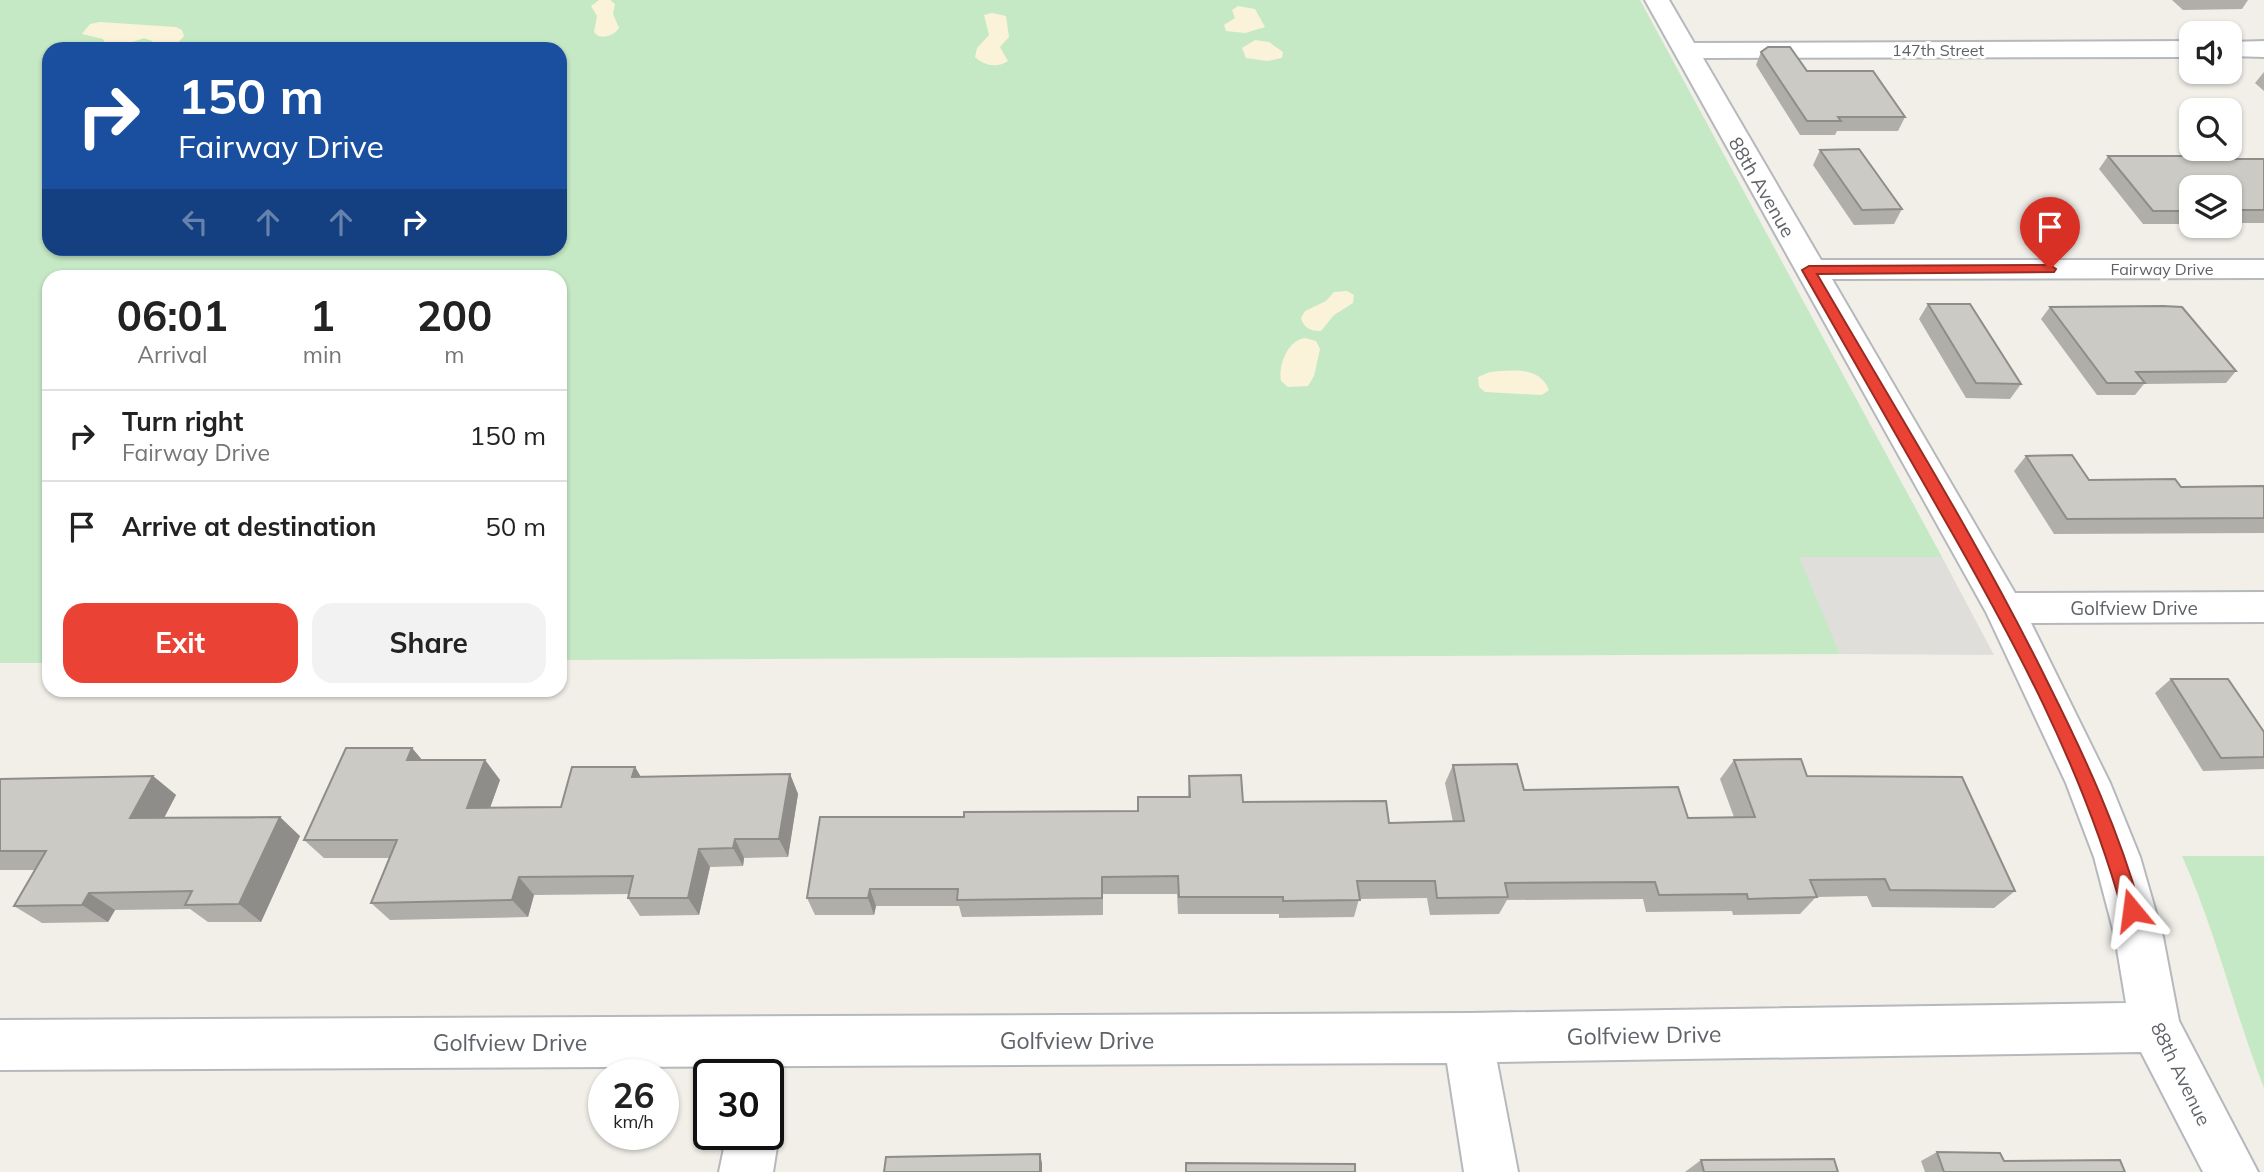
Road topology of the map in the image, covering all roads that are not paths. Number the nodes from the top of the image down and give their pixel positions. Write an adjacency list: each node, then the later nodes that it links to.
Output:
1 (1657, 0): 5 (street, 88th Avenue)
2 (2179, 49): 5 (street, 147th Street)
3 (2242, 49): 4 (street)
4 (2264, 49)
5 (1685, 51): 7 (street, 88th Avenue)
6 (2264, 269): 7 (street, Fairway Drive)
7 (1809, 270): 9 (street, 88th Avenue)
8 (2264, 607): 9 (street, Golfview Drive)
9 (2004, 608): 10 (street, 88th Avenue)
10 (2155, 1027): 11 (street, Golfview Drive); 17 (street, 88th Avenue)
11 (1468, 1038): 13 (street, Golfview Drive); 16 (street)
12 (0, 1045): 13 (street, Golfview Drive)
13 (766, 1058)
14 (750, 1150): 15 (street)
15 (746, 1172)
16 (1491, 1172)
17 (2231, 1172)

